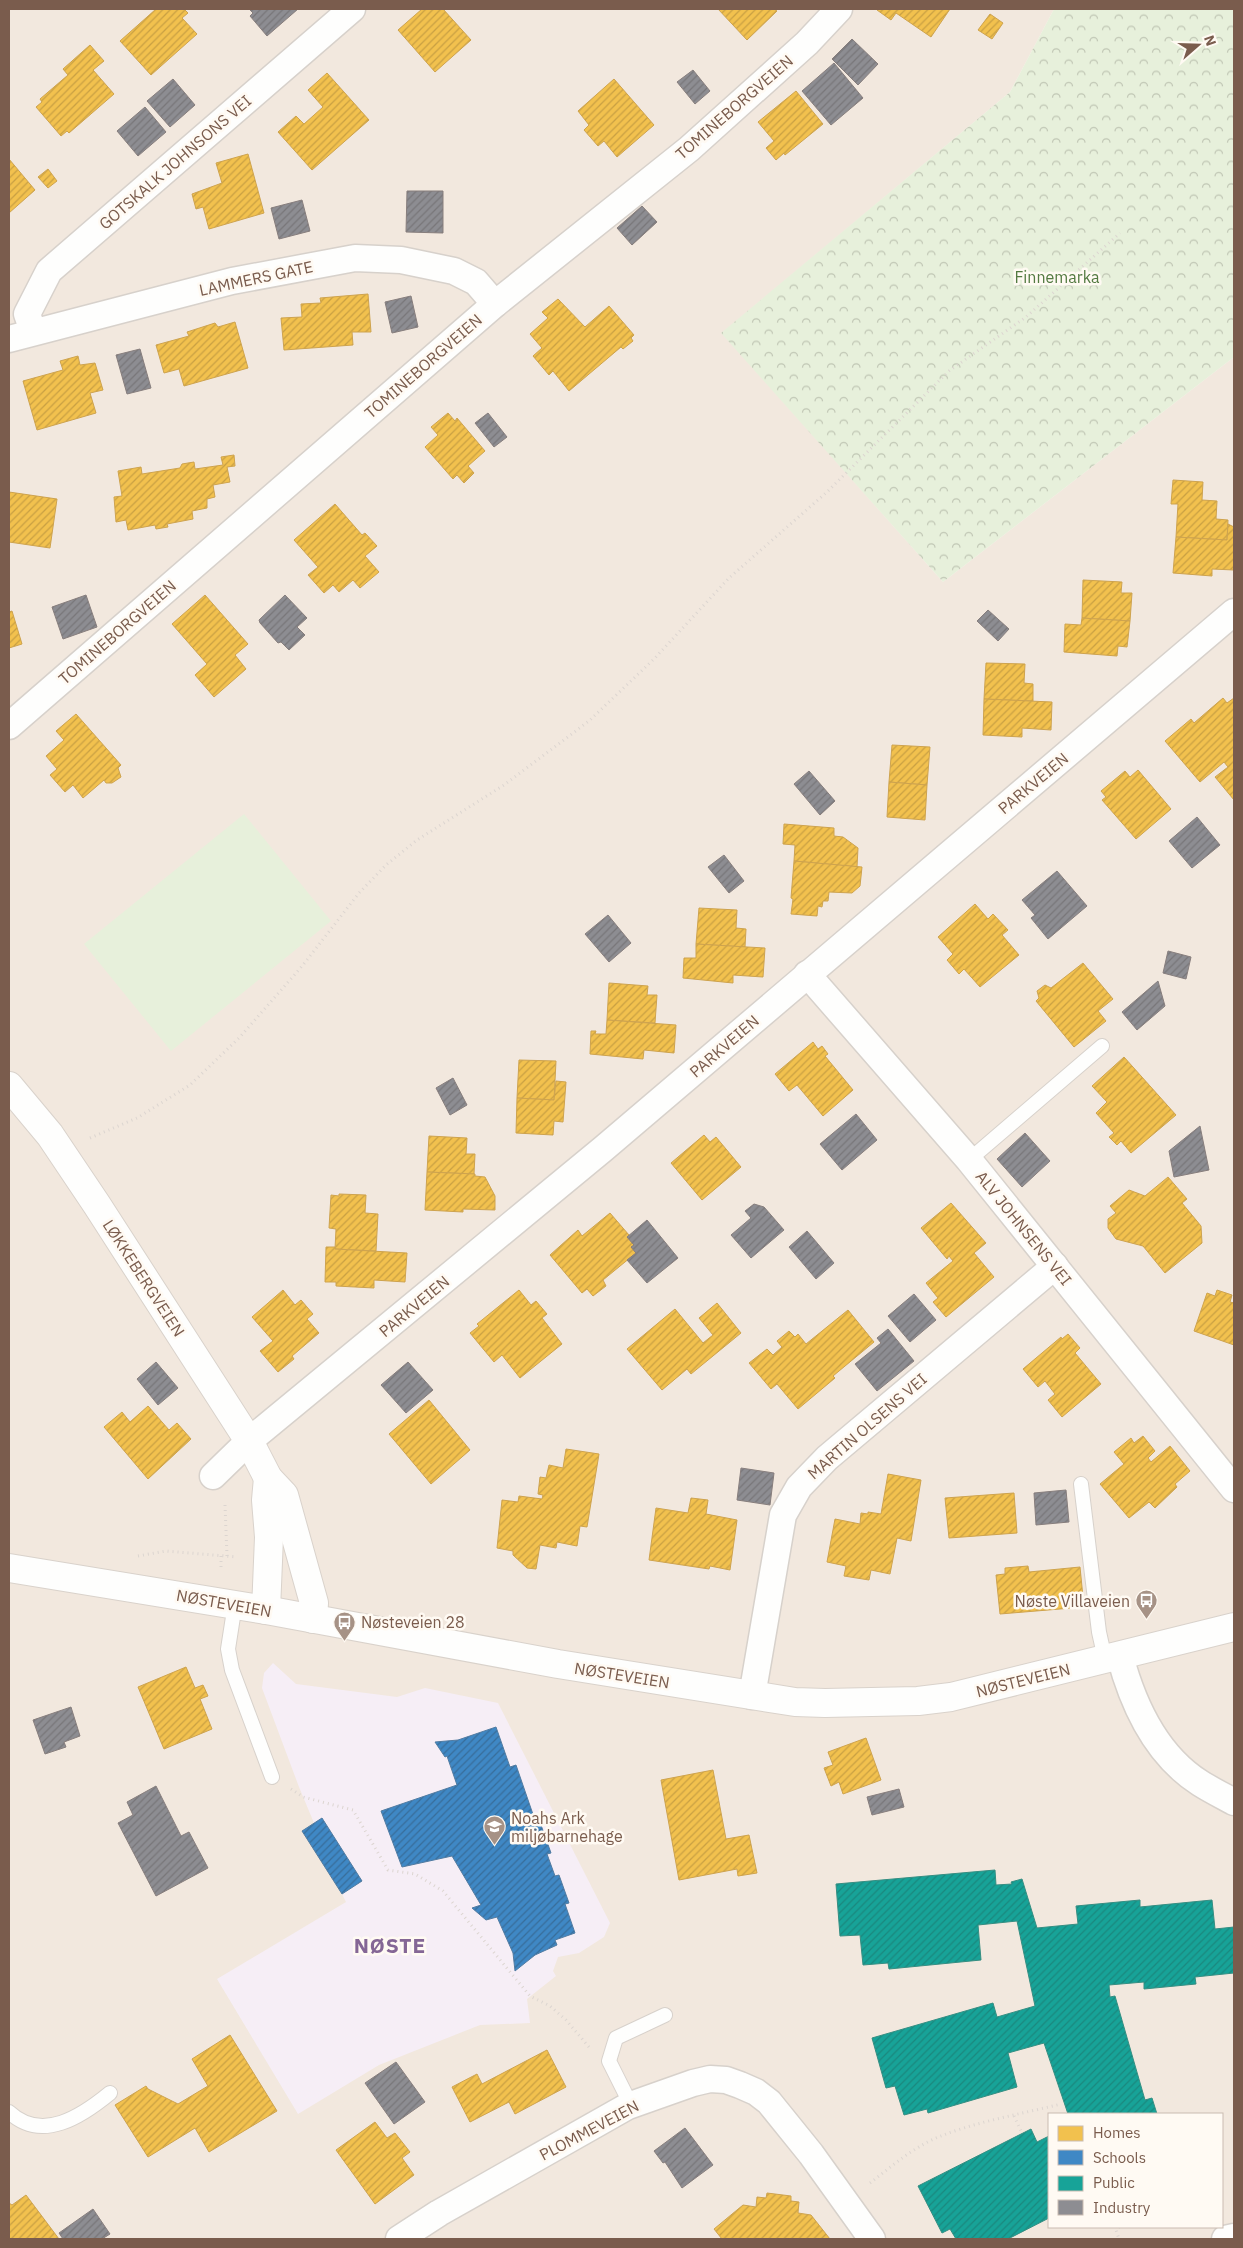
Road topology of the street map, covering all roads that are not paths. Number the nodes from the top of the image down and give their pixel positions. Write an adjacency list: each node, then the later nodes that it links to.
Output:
1 (352, 9): 4 (street, GOTSKALK JOHNSONS VEI)
2 (839, 9): 3 (street, TOMINEBORGVEIEN)
3 (495, 304): 4 (street, LAMMERS GATE); 6 (street, TOMINEBORGVEIEN)
4 (21, 335)
5 (1234, 612): 7 (street, PARKVEIEN)
6 (9, 726)
7 (807, 974): 10 (street, ALV JOHNSENS VEI); 12 (street, PARKVEIEN)
8 (1102, 1046): 10 (lane)
9 (9, 1086): 12 (main road, LØKKEBERGVEIEN)
10 (969, 1160): 11 (street, ALV JOHNSENS VEI)
11 (1055, 1266): 16 (street, ALV JOHNSENS VEI); 23 (street, MARTIN OLSENS VEI)
12 (249, 1441): 13 (street, PARKVEIEN); 14 (main road, LØKKEBERGVEIEN)
13 (216, 1473)
14 (268, 1478): 19 (main road); 20 (main road, LØKKEBERGVEIEN)
15 (1080, 1484): 22 (lane)
16 (1234, 1488)
17 (9, 1568): 18 (main road, NØSTEVEIEN)
18 (235, 1604): 19 (main road, NØSTEVEIEN); 24 (lane)
19 (266, 1610): 20 (main road, NØSTEVEIEN)
20 (314, 1619): 23 (main road, NØSTEVEIEN)
21 (1234, 1627): 22 (main road, NØSTEVEIEN)
22 (1113, 1658): 23 (main road, NØSTEVEIEN); 25 (street)
23 (752, 1696)
24 (272, 1777)
25 (1234, 1802)
26 (666, 2015): 28 (lane)
27 (110, 2093): 29 (lane)
28 (631, 2105): 31 (street, PLOMMEVEIEN); 32 (street, PLOMMEVEIEN)
29 (9, 2112)
30 (1234, 2237): 33 (street)
31 (399, 2239)
32 (872, 2239)
33 (1225, 2239)

